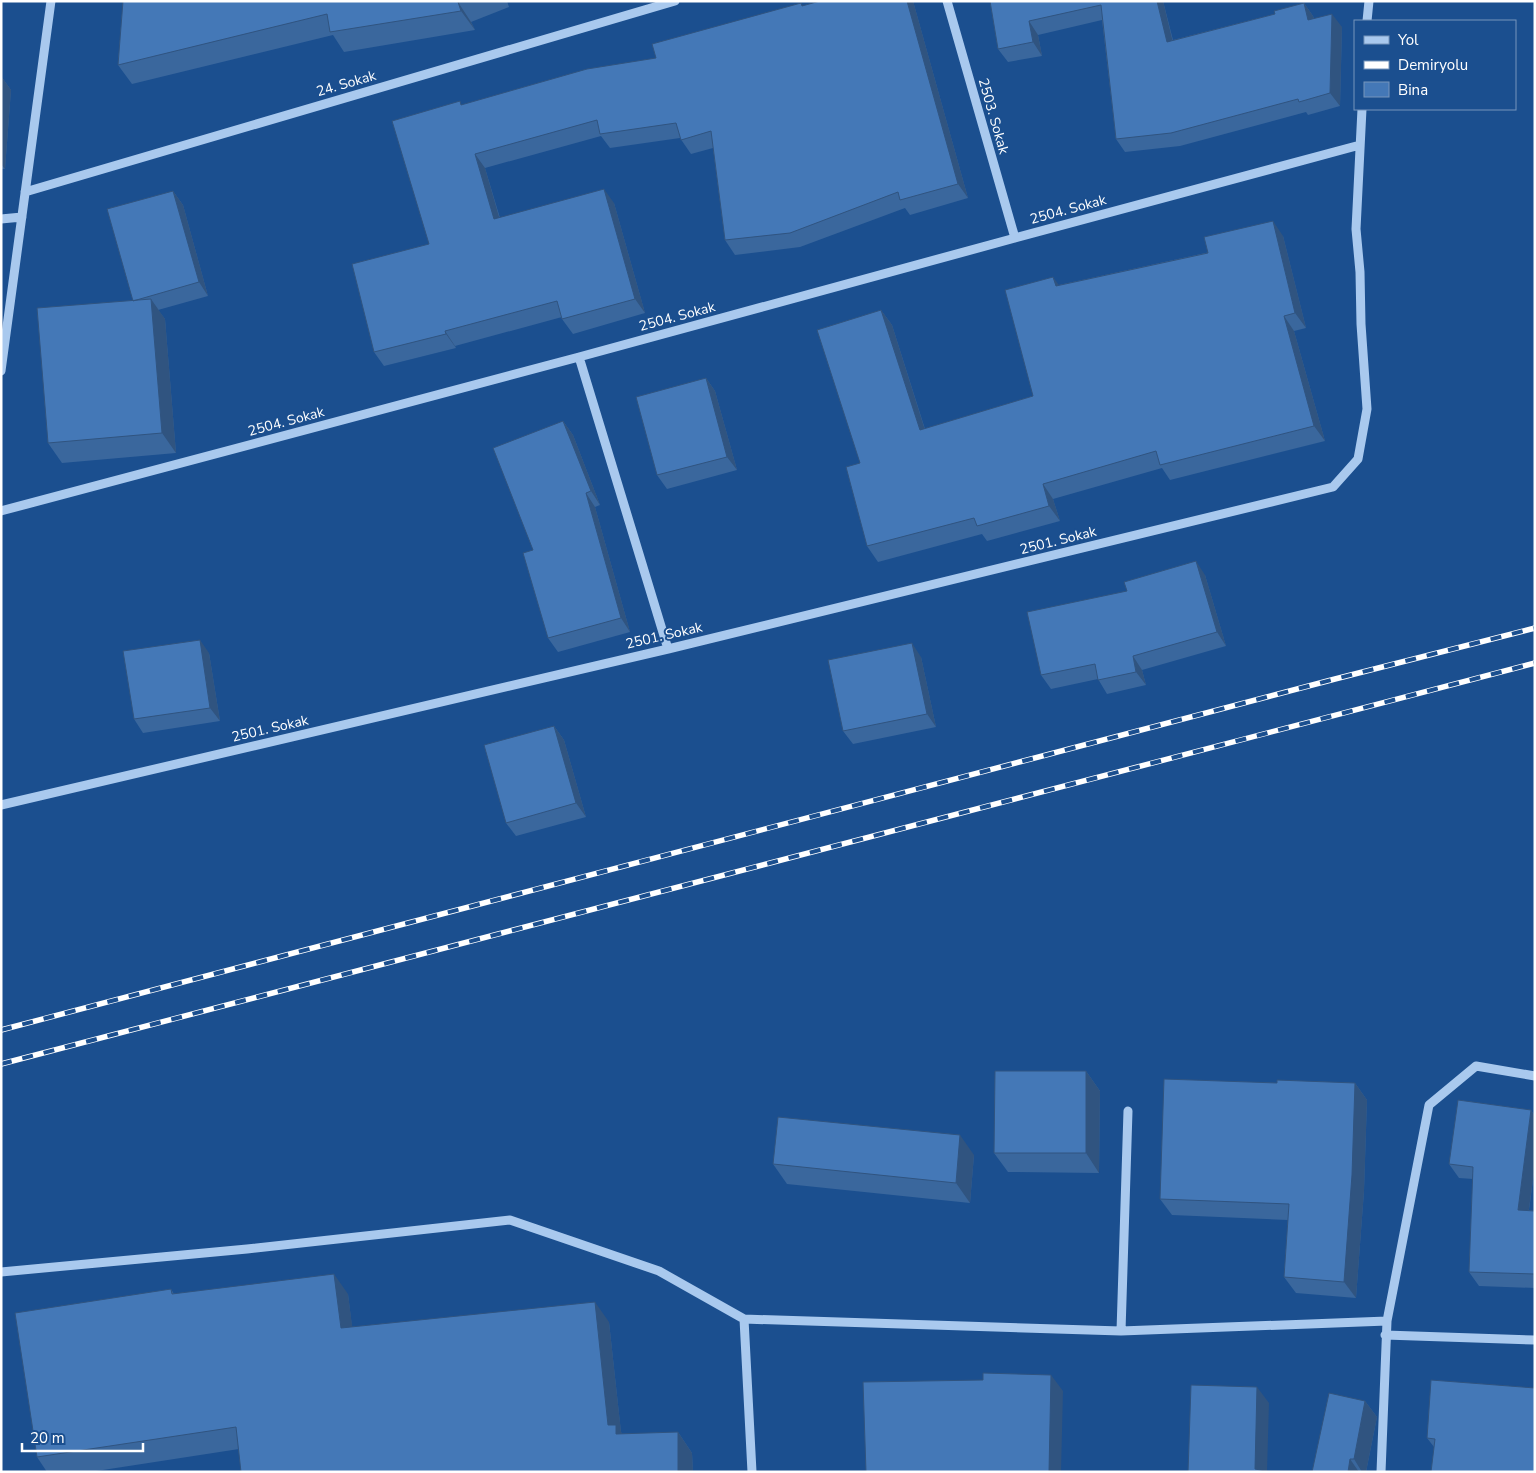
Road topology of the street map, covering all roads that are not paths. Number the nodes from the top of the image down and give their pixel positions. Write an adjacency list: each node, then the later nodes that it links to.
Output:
1 (51, 1): 8 (street)
2 (675, 1): 8 (street, 24. Sokak)
3 (947, 1): 11 (street, 2503. Sokak)
4 (1369, 1): 5 (street)
5 (1367, 20)
6 (1362, 110): 7 (street)
7 (1360, 145): 11 (street, 2504. Sokak); 15 (street, 2501. Sokak)
8 (25, 192): 9 (street)
9 (22, 218): 10 (street); 13 (street)
10 (1, 219)
11 (1015, 238): 12 (street, 2504. Sokak)
12 (579, 358): 14 (street, 2504. Sokak); 15 (street)
13 (1, 371)
14 (1, 511)
15 (668, 649): 16 (street, 2501. Sokak)
16 (1, 805)
17 (1535, 1076): 21 (street)
18 (1128, 1110): 22 (street)
19 (1, 1272): 20 (street)
20 (744, 1319): 22 (street); 25 (street)
21 (1387, 1321): 22 (street); 23 (street)
22 (1121, 1331)
23 (1385, 1335): 24 (street); 26 (street)
24 (1535, 1340)
25 (752, 1472)
26 (1381, 1472)

